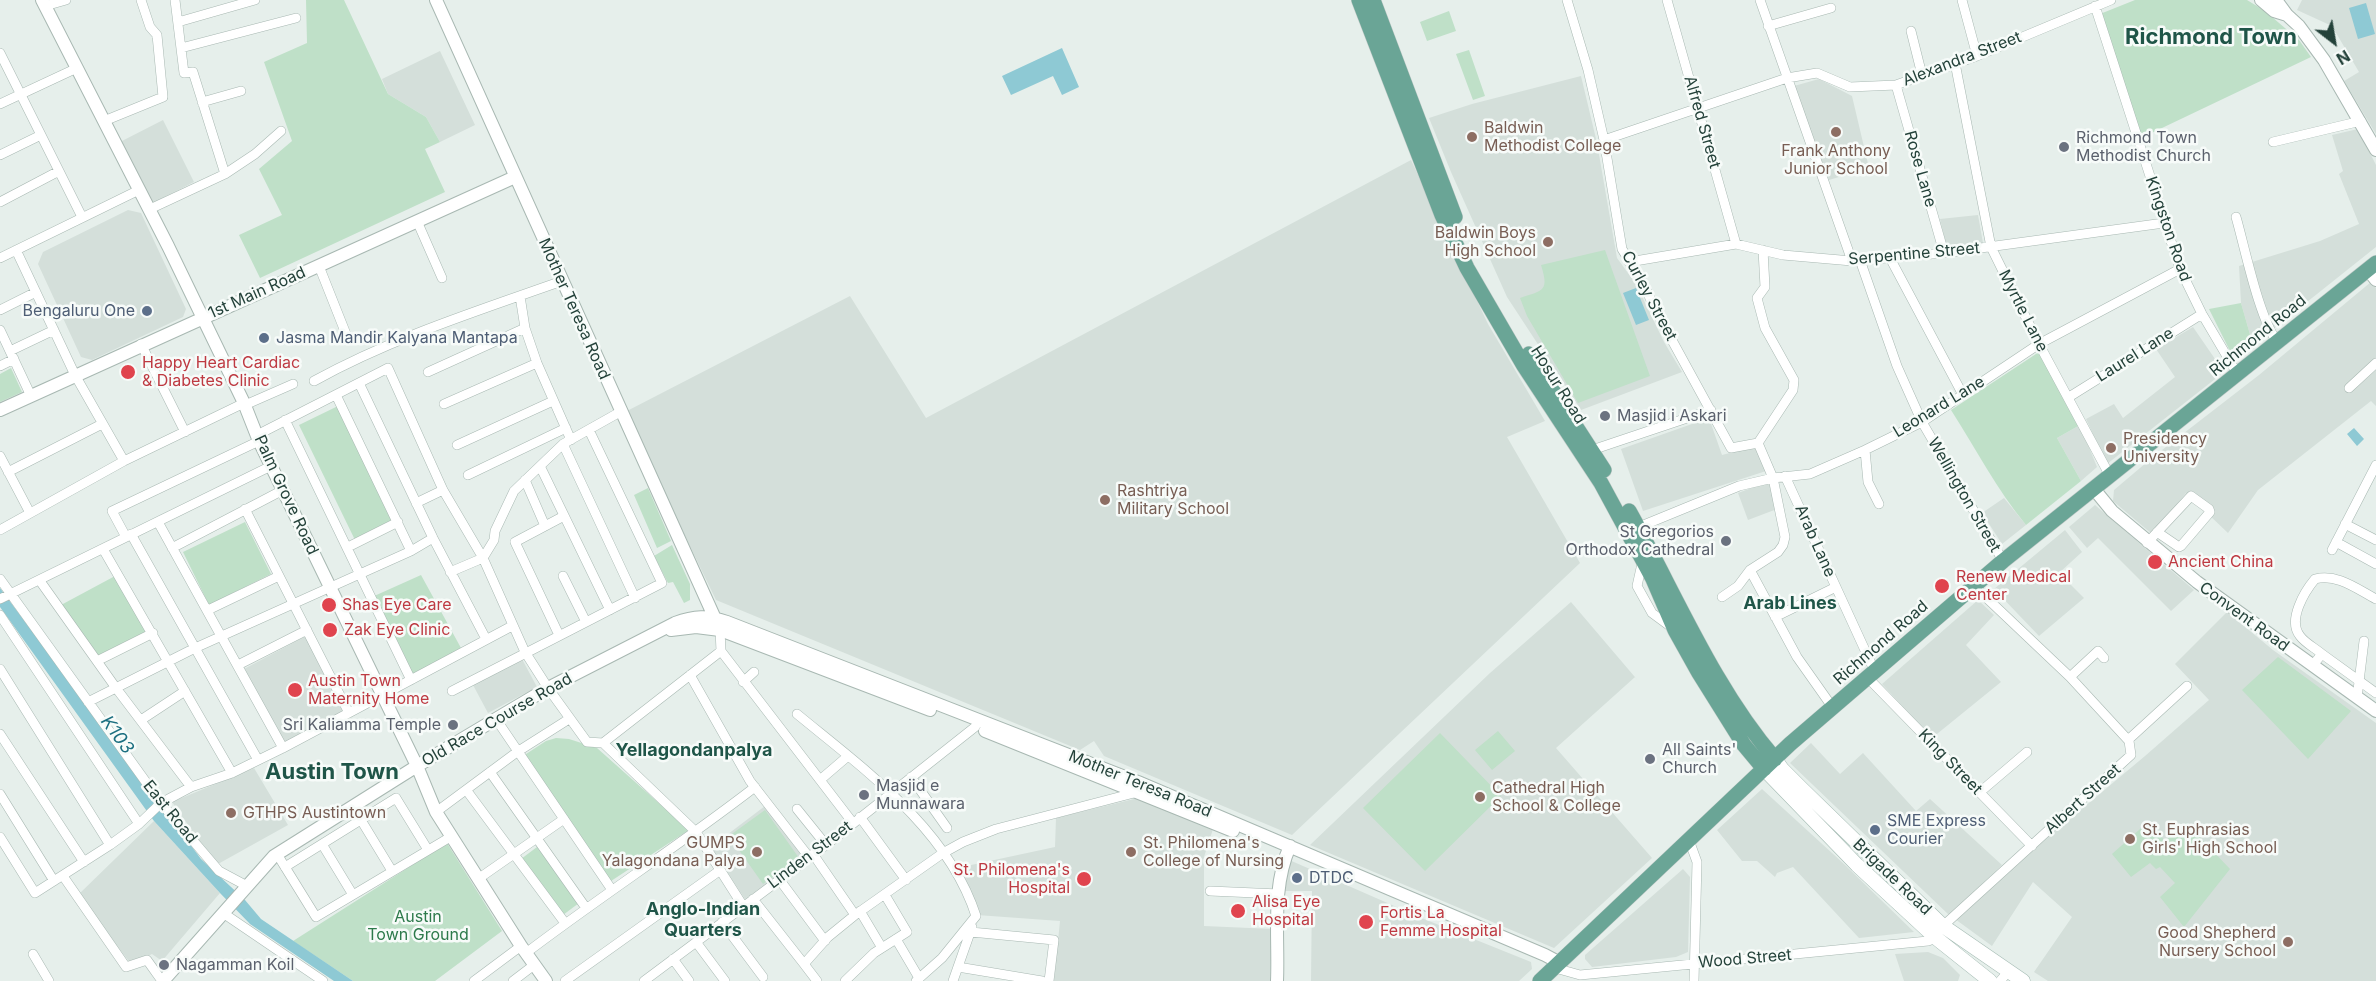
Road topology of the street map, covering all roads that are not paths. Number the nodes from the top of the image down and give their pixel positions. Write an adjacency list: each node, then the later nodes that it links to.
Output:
1 (66, 0): 14 (street)
2 (141, 0): 36 (street)
3 (175, 0): 19 (street)
4 (255, 0): 19 (street)
5 (436, 0): 45 (street, Mother Teresa Road)
6 (1359, 0): 137 (main road, Hosur Road)
7 (1373, 0): 110 (main road, Hosur Road)
8 (1567, 0): 39 (street, Curley Street)
9 (1667, 0): 34 (street, Alfred Street)
10 (1760, 0): 20 (street, Wellington Street)
11 (1962, 0): 24 (street)
12 (2111, 0): 15 (street, Alexandra Street)
13 (2261, 0): 16 (street)
14 (44, 3): 26 (street, Palm Grove Road)
15 (2095, 6): 24 (street, Alexandra Street); 52 (street, Kingston Road)
16 (2280, 6): 35 (street)
17 (1831, 8): 20 (street)
18 (296, 18): 22 (street)
19 (178, 22): 22 (street)
20 (1768, 26): 28 (street, Wellington Street)
21 (1911, 31): 27 (street)
22 (181, 48): 32 (street)
23 (0, 53): 31 (street)
24 (1977, 56): 25 (street, Alexandra Street)
25 (1955, 63): 27 (street, Alexandra Street); 54 (street, Myrtle Lane)
26 (77, 68): 31 (street); 36 (street, Palm Grove Road)
27 (1922, 75): 29 (street, Alexandra Street)
28 (1786, 78): 29 (street, Alexandra Street); 34 (street, Alexandra Street); 60 (street, Wellington Street)
29 (1896, 85): 57 (street, Rose Lane)
30 (241, 92): 32 (street)
31 (20, 94): 33 (street); 38 (street)
32 (202, 102): 44 (street)
33 (0, 104)
34 (1699, 109): 39 (street, Alexandra Street); 53 (street, Alfred Street)
35 (2361, 121): 40 (street); 41 (street)
36 (104, 122): 46 (street, Palm Grove Road)
37 (281, 131): 44 (street)
38 (41, 135): 42 (street); 43 (street)
39 (1604, 140): 61 (street, Curley Street)
40 (2273, 142)
41 (2376, 150)
42 (0, 155)
43 (59, 171): 47 (street); 49 (street)
44 (225, 174): 48 (street)
45 (515, 177): 51 (street, 1st Main Road); 66 (street, Mother Teresa Road)
46 (139, 190): 48 (street, Palm Grove Road); 49 (street)
47 (0, 202)
48 (150, 209): 71 (street, Palm Grove Road)
49 (82, 217): 55 (street)
50 (2236, 217): 76 (street)
51 (417, 221): 62 (street, 1st Main Road); 65 (street)
52 (2164, 223): 54 (street, Serpentine Street); 63 (street, Kingston Road)
53 (1736, 244): 56 (street, Serpentine Street); 61 (street, Serpentine Street)
54 (1991, 247): 57 (street, Serpentine Street); 78 (street, Myrtle Lane)
55 (16, 250): 58 (street); 67 (street)
56 (1763, 250): 60 (street, Serpentine Street); 108 (street)
57 (1944, 253): 59 (street, Serpentine Street)
58 (0, 258)
59 (1890, 258): 60 (street, Serpentine Street); 90 (street)
60 (1856, 261): 101 (street, Wellington Street)
61 (1629, 262): 98 (street, Curley Street)
62 (319, 266): 71 (street, 1st Main Road); 75 (street)
63 (2180, 268): 70 (street, Kingston Road); 78 (street, Leonard Lane)
64 (2373, 271): 76 (main road, Richmond Road)
65 (442, 278)
66 (562, 281): 68 (street); 99 (street, Mother Teresa Road)
67 (36, 292): 69 (street); 74 (street)
68 (520, 296): 72 (street); 86 (street)
69 (0, 309)
70 (2202, 314): 85 (street, Kingston Road); 93 (street, Laurel Lane)
71 (203, 318): 77 (street, 1st Main Road); 95 (street, Palm Grove Road)
72 (525, 328): 80 (street); 83 (street)
73 (0, 330): 79 (street)
74 (54, 330): 79 (street); 84 (street)
75 (346, 334)
76 (2278, 343): 85 (main road, Richmond Road)
77 (141, 344): 84 (street, 1st Main Road); 105 (street)
78 (2040, 344): 90 (street, Leonard Lane); 93 (street, Myrtle Lane)
79 (12, 355): 82 (street); 92 (street)
80 (537, 363): 94 (street); 96 (street)
81 (2376, 363): 89 (street)
82 (0, 366)
83 (428, 372)
84 (75, 375): 92 (street, 1st Main Road); 102 (street)
85 (2238, 375): 120 (main road, Richmond Road)
86 (314, 381)
87 (359, 382): 91 (street); 125 (street); 128 (street)
88 (293, 384): 95 (street)
89 (2349, 388)
90 (1963, 394): 101 (street, Leonard Lane)
91 (336, 395): 100 (street); 134 (street)
92 (30, 396): 97 (street, 1st Main Road)
93 (2069, 397): 120 (street, Myrtle Lane)
94 (553, 401): 103 (street); 109 (street)
95 (245, 404): 105 (street); 106 (street, Palm Grove Road)
96 (444, 404)
97 (0, 410)
98 (1711, 410): 108 (street, Curley Street); 110 (street)
99 (620, 412): 104 (street); 169 (street, Mother Teresa Road)
100 (285, 420): 106 (street); 144 (street)
101 (1922, 422): 111 (street, Leonard Lane); 149 (street, Wellington Street)
102 (102, 424): 113 (street); 117 (street)
103 (566, 428): 107 (street); 118 (street)
104 (589, 430): 107 (street); 163 (street)
105 (185, 432): 113 (street)
106 (258, 438): 115 (street, Palm Grove Road); 140 (street)
107 (567, 442): 116 (street); 163 (street)
108 (1758, 443): 121 (street)
109 (458, 445)
110 (1592, 450): 137 (main road, Hosur Road)
111 (1865, 450): 119 (street, Leonard Lane); 129 (street)
112 (0, 456): 117 (street)
113 (124, 461): 131 (street)
114 (2376, 465): 135 (street)
115 (271, 466): 124 (street, Palm Grove Road); 133 (street)
116 (540, 466): 122 (street); 132 (street)
117 (8, 472): 131 (street)
118 (468, 475)
119 (1785, 476): 121 (street, Leonard Lane); 126 (street, Arab Lane)
120 (2110, 476): 123 (main road, Richmond Road)
121 (1773, 478): 127 (street); 137 (street, Leonard Lane)
122 (525, 480): 136 (street); 148 (street)
123 (2094, 489): 143 (street, Convent Road); 149 (main road, Richmond Road)
124 (283, 490): 130 (street); 160 (street, Palm Grove Road)
125 (443, 490): 128 (street); 148 (street)
126 (1793, 493): 127 (street); 159 (street, Arab Lane)
127 (1776, 498): 151 (street)
128 (416, 503): 141 (street)
129 (1879, 504)
130 (245, 509): 145 (street); 154 (street)
131 (30, 513): 138 (street)
132 (564, 516): 136 (street); 167 (street)
133 (158, 522): 140 (street); 145 (street)
134 (398, 522): 144 (street); 147 (street)
135 (2345, 524): 142 (street); 150 (street)
136 (545, 526): 176 (street)
137 (1639, 527): 216 (main road, Hosur Road); 225 (main road, Hosur Road)
138 (0, 530)
139 (2157, 532): 139 (street); 143 (street)
140 (128, 536): 146 (street); 181 (street)
141 (433, 538): 147 (street); 152 (street)
142 (2376, 540)
143 (2147, 543): 189 (street, Convent Road)
144 (348, 547): 153 (street)
145 (172, 548): 166 (street)
146 (103, 549): 157 (street); 175 (street)
147 (411, 551): 153 (street)
148 (483, 558): 152 (street); 172 (street)
149 (2003, 561): 158 (main road, Richmond Road)
150 (2376, 564)
151 (1750, 570): 162 (street); 170 (street)
152 (450, 572): 179 (street)
153 (359, 574): 160 (street); 195 (street)
154 (279, 576): 165 (street); 166 (street)
155 (563, 576): 171 (street)
156 (0, 579): 161 (street, East Road)
157 (40, 581): 161 (street); 186 (street)
158 (1974, 586): 193 (main road, Richmond Road); 194 (street)
159 (1836, 587): 170 (street); 193 (street, Arab Lane)
160 (329, 588): 165 (street); 204 (street, Palm Grove Road)
161 (6, 596): 206 (street, East Road)
162 (1722, 597)
163 (635, 598): 167 (street)
164 (2376, 599): 184 (street)
165 (294, 605): 173 (street); 178 (street)
166 (208, 610): 178 (street)
167 (610, 610): 171 (street)
168 (0, 615): 244 (street)
169 (714, 617): 174 (street, Mother Teresa Road); 177 (street, Mother Teresa Road); 214 (street, Mother Teresa Road)
170 (1775, 617): 207 (street)
171 (586, 622): 176 (street)
172 (512, 626): 179 (street); 183 (street)
173 (307, 630): 188 (street); 209 (street)
174 (720, 630): 177 (street, Mother Teresa Road); 182 (street); 214 (street, Mother Teresa Road)
175 (153, 633): 186 (street); 187 (street)
176 (559, 635): 183 (street)
177 (653, 635): 200 (street, Old Race Course Road)
178 (223, 637): 181 (street); 188 (street)
179 (486, 639): 195 (street)
180 (2364, 641): 196 (street)
181 (195, 648): 187 (street); 224 (street)
182 (721, 651): 192 (street); 197 (street)
183 (525, 652): 200 (street); 201 (street)
184 (2322, 654): 189 (street); 196 (street)
185 (2104, 658): 194 (street)
186 (97, 661): 199 (street)
187 (168, 661): 199 (street); 202 (street)
188 (238, 665): 220 (street)
189 (2313, 666): 205 (street, Convent Road)
190 (0, 669): 253 (street)
191 (754, 672): 197 (street)
192 (690, 675): 218 (street); 232 (street)
193 (1871, 675): 207 (main road, Richmond Road); 235 (street, King Street)
194 (2070, 677): 217 (street)
195 (411, 680): 204 (street)
196 (2360, 680): 203 (street); 205 (street)
197 (743, 682): 230 (street)
198 (2187, 686): 217 (street)
199 (116, 688): 206 (street); 213 (street)
200 (548, 688): 211 (street, Old Race Course Road); 212 (street)
201 (452, 690)
202 (185, 691): 213 (street); 228 (street)
203 (2376, 693)
204 (382, 696): 209 (street); 226 (street, Palm Grove Road)
205 (2357, 698): 208 (street, Convent Road)
206 (88, 702): 238 (street, East Road)
207 (1833, 708): 219 (main road, Richmond Road)
208 (2376, 711)
209 (349, 713): 220 (street)
210 (797, 714): 223 (street)
211 (496, 719): 221 (street); 226 (street, Old Race Course Road)
212 (569, 719): 218 (street); 221 (street)
213 (141, 720): 231 (street)
214 (977, 723): 229 (street, Linden Street); 236 (street, Mother Teresa Road); 256 (street, Mother Teresa Road)
215 (0, 734): 261 (street)
216 (1757, 737): 219 (main road); 225 (main road, Hosur Road)
217 (2128, 740): 254 (street, Albert Street)
218 (603, 743): 246 (street)
219 (1790, 744): 225 (main road, Richmond Road)
220 (283, 748): 224 (street)
221 (517, 752): 227 (street); 241 (street)
222 (2027, 752): 235 (street)
223 (848, 756): 230 (street); 234 (street)
224 (258, 760): 228 (street)
225 (1769, 764): 250 (main road, Richmond Road); 284 (main road, Brigade Road)
226 (417, 766): 240 (street, Palm Grove Road); 258 (street, Old Race Course Road)
227 (490, 772): 233 (street); 249 (street)
228 (232, 773): 231 (street)
229 (911, 777): 234 (street, Linden Street); 245 (street)
230 (820, 780): 243 (street)
231 (191, 787): 238 (street)
232 (755, 787): 246 (street); 260 (street)
233 (467, 791): 240 (street); 259 (street)
234 (893, 792): 243 (street, Linden Street); 257 (street)
235 (1980, 792): 254 (street, King Street)
236 (1134, 793): 256 (street, Mother Teresa Road); 257 (street)
237 (0, 794): 265 (street)
238 (161, 803): 244 (street); 269 (street, East Road)
239 (797, 809): 252 (street)
240 (436, 812): 247 (street, Palm Grove Road)
241 (564, 819): 249 (street); 270 (street)
242 (361, 820): 251 (street); 255 (street); 264 (street)
243 (856, 820): 252 (street, Linden Street); 268 (street)
244 (139, 824): 253 (street)
245 (947, 828)
246 (696, 832): 263 (street); 270 (street)
247 (452, 836): 255 (street); 266 (street, Palm Grove Road)
248 (0, 837): 265 (street)
249 (538, 837): 259 (street); 277 (street)
250 (1689, 840): 292 (street); 295 (main road, Richmond Road)
251 (322, 844): 262 (street); 273 (street)
252 (826, 844): 260 (street, Linden Street)
253 (110, 845): 261 (street)
254 (2032, 846): 284 (street, Albert Street)
255 (428, 850): 264 (street)
256 (1288, 850): 272 (street); 295 (street, Mother Teresa Road)
257 (943, 853): 268 (street); 280 (street)
258 (277, 854): 262 (street); 269 (street, Old Race Course Road)
259 (513, 855): 266 (street); 282 (street)
260 (811, 855): 267 (street, Linden Street); 279 (street)
261 (84, 862): 265 (street)
262 (285, 867): 273 (street)
263 (719, 871): 276 (street); 307 (street)
264 (392, 872): 273 (street)
265 (59, 879): 302 (street)
266 (478, 879): 289 (street, Palm Grove Road)
267 (779, 879): 275 (street, Linden Street); 286 (street)
268 (906, 880): 274 (street)
269 (244, 890): 278 (street, Old Race Course Road)
270 (612, 890): 277 (street)
271 (1210, 891): 272 (street)
272 (1278, 894): 316 (street)
273 (353, 895)
274 (885, 895): 279 (street); 285 (street)
275 (753, 899): 276 (street, Linden Street); 293 (street)
276 (743, 906): 281 (street, Linden Street)
277 (586, 908): 282 (street)
278 (227, 909): 302 (street, Old Race Course Road); 303 (street)
279 (857, 913): 286 (street); 288 (street)
280 (976, 916): 283 (street); 301 (street)
281 (722, 922): 287 (street, Linden Street); 299 (street)
282 (565, 923): 289 (street)
283 (971, 932): 296 (street); 315 (street)
284 (1940, 932): 292 (street, Wood Street); 297 (main road, Brigade Road); 298 (main road, Brigade Road)
285 (896, 939): 288 (street); 301 (street)
286 (825, 941): 293 (street)
287 (696, 942): 291 (street, Linden Street); 310 (street)
288 (882, 948): 312 (street)
289 (523, 950): 294 (street, Palm Grove Road); 304 (street)
290 (33, 954): 300 (street)
291 (673, 959): 308 (street, Linden Street); 309 (street)
292 (1694, 963): 295 (street, Wood Street); 318 (street)
293 (804, 964): 311 (street)
294 (534, 965): 305 (street); 306 (street, Palm Grove Road)
295 (1557, 966): 317 (main road, Richmond Road)
296 (958, 967): 313 (street); 314 (street)
297 (1974, 975): 319 (main road, Brigade Road)
298 (2004, 976): 320 (main road, Brigade Road)
299 (763, 977)
300 (45, 979)
301 (918, 980)
302 (163, 981)
303 (323, 981)
304 (474, 981)
305 (513, 981)
306 (546, 981)
307 (565, 981)
308 (644, 981)
309 (689, 981)
310 (725, 981)
311 (818, 981)
312 (845, 981)
313 (953, 981)
314 (1042, 981)
315 (1049, 981)
316 (1277, 981)
317 (1540, 981)
318 (1694, 981)
319 (1990, 981)
320 (2023, 981)

